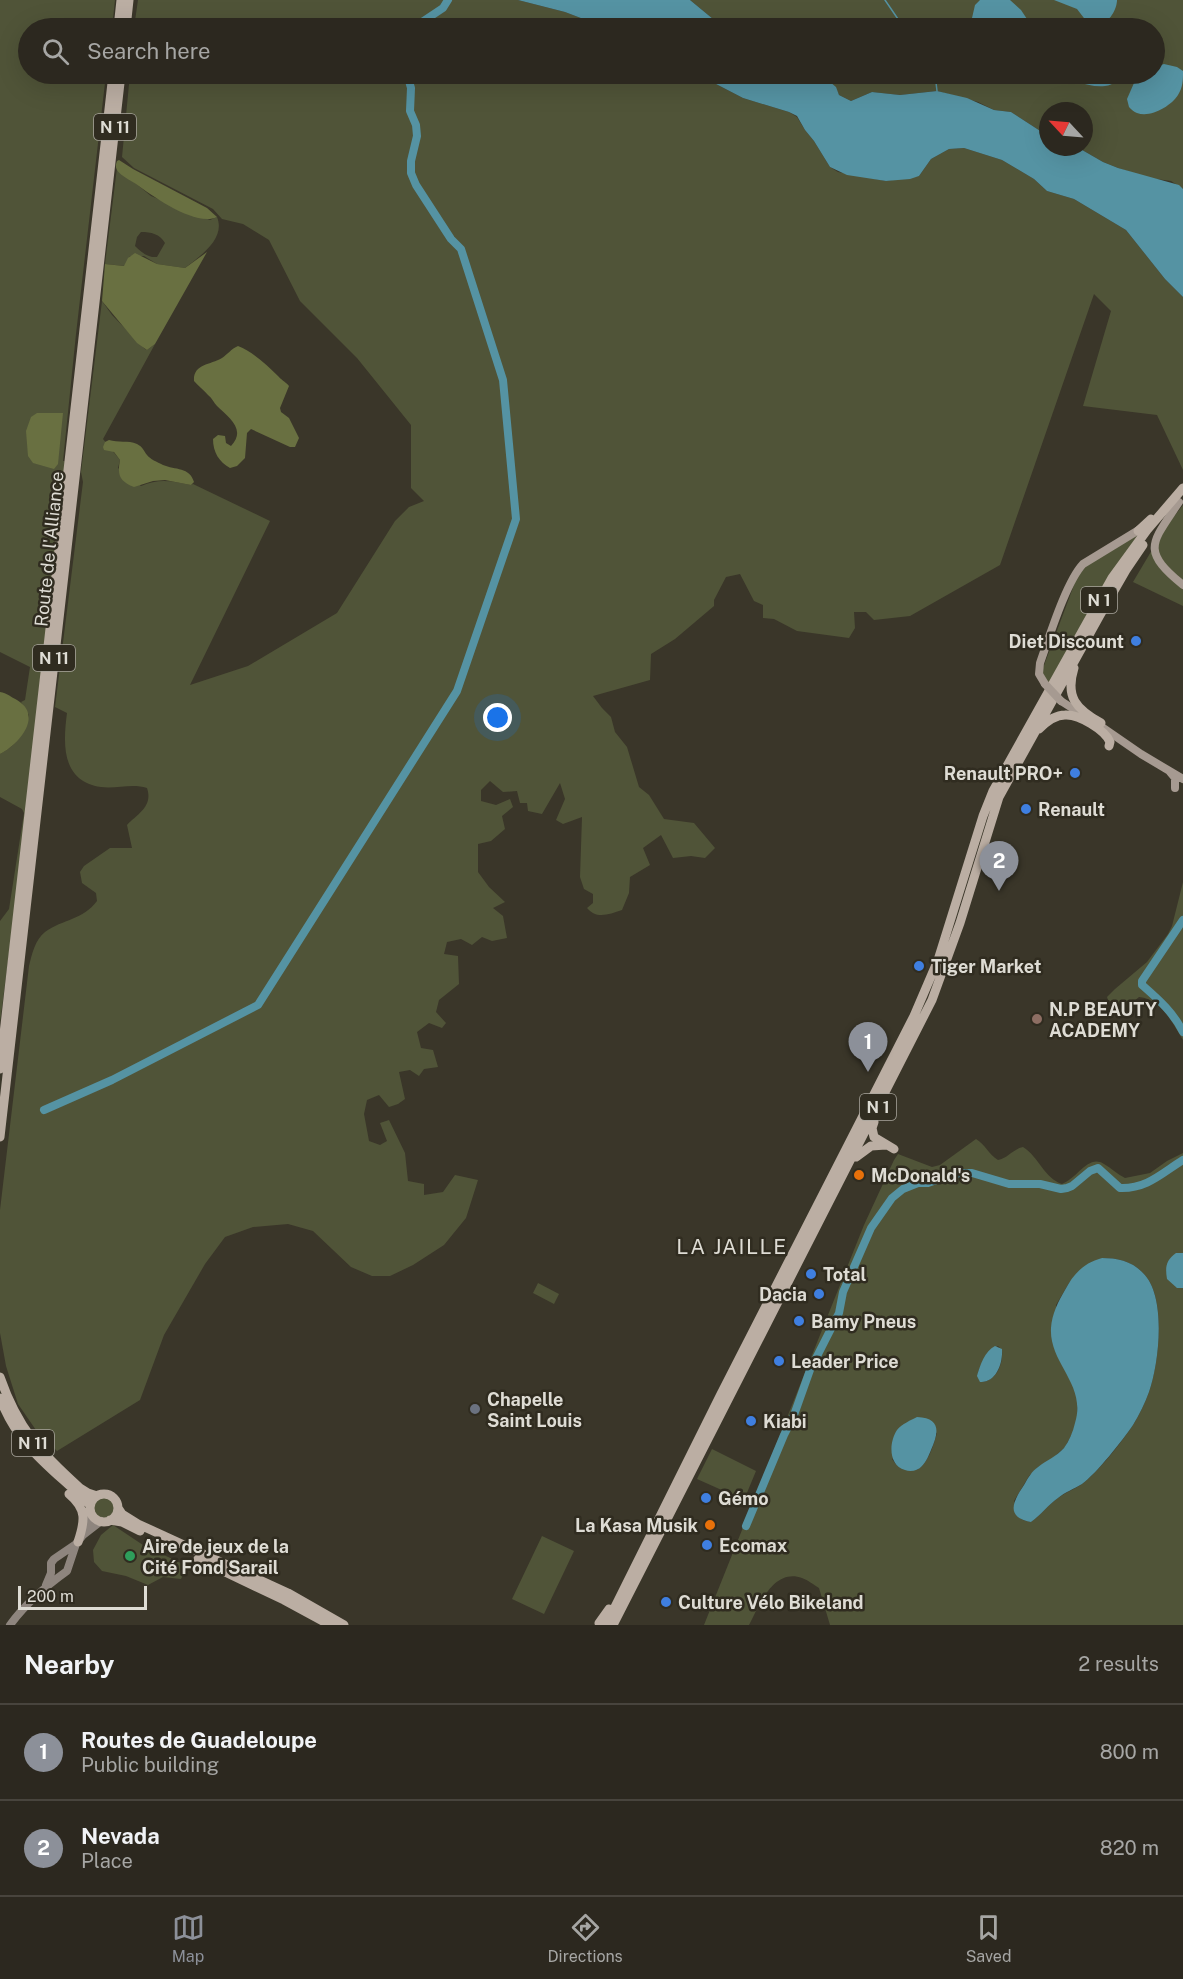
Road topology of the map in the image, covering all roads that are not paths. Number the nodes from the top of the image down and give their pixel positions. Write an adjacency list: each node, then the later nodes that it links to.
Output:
1 (121, 0): 3 (highway)
2 (129, 0): 4 (highway)
3 (119, 18)
4 (127, 18)
5 (112, 84): 19 (highway, Route de l'Alliance / N 11)
6 (120, 84): 20 (highway, Route de l'Alliance / N 11)
7 (1183, 486): 8 (highway, N 1); 9 (highway)
8 (1178, 501): 9 (main road); 10 (main road); 11 (highway, N 1); 22 (highway, N 1)
9 (1138, 531): 15 (main road, bridge)
10 (1183, 585)
11 (1100, 615): 12 (highway); 13 (highway, N 1)
12 (1101, 723)
13 (1035, 732): 14 (highway); 18 (highway, N 1)
14 (1109, 746)
15 (1170, 772): 16 (main road); 17 (main road)
16 (1183, 779)
17 (1175, 788)
18 (902, 1062): 21 (highway, N 1); 21 (highway)
19 (0, 1069)
20 (0, 1137)
21 (832, 1197): 22 (highway, N 1)
22 (820, 1211): 23 (highway); 24 (highway); 27 (highway, N 1); 28 (highway, N 1)
23 (784, 1261)
24 (806, 1262)
25 (771, 1285): 27 (highway)
26 (790, 1296): 28 (highway)
27 (760, 1321): 41 (highway, N 1)
28 (753, 1351): 41 (highway, N 1)
29 (0, 1377): 32 (highway, N 11)
30 (0, 1398): 31 (highway, N 11)
31 (38, 1458): 34 (highway, N 11); 36 (highway)
32 (97, 1496): 33 (highway); 34 (highway)
33 (118, 1508): 35 (highway); 46 (highway)
34 (91, 1510): 35 (highway); 36 (main road)
35 (106, 1521): 36 (main road); 43 (highway)
36 (79, 1541): 37 (main road); 38 (main road)
37 (58, 1557): 38 (main road); 39 (main road)
38 (69, 1566): 40 (main road)
39 (52, 1569): 40 (main road); 42 (main road)
40 (60, 1574): 42 (main road)
41 (629, 1586): 44 (highway); 47 (highway)
42 (44, 1589): 45 (main road)
43 (328, 1624)
44 (602, 1624)
45 (10, 1625)
46 (344, 1625)
47 (615, 1625)

